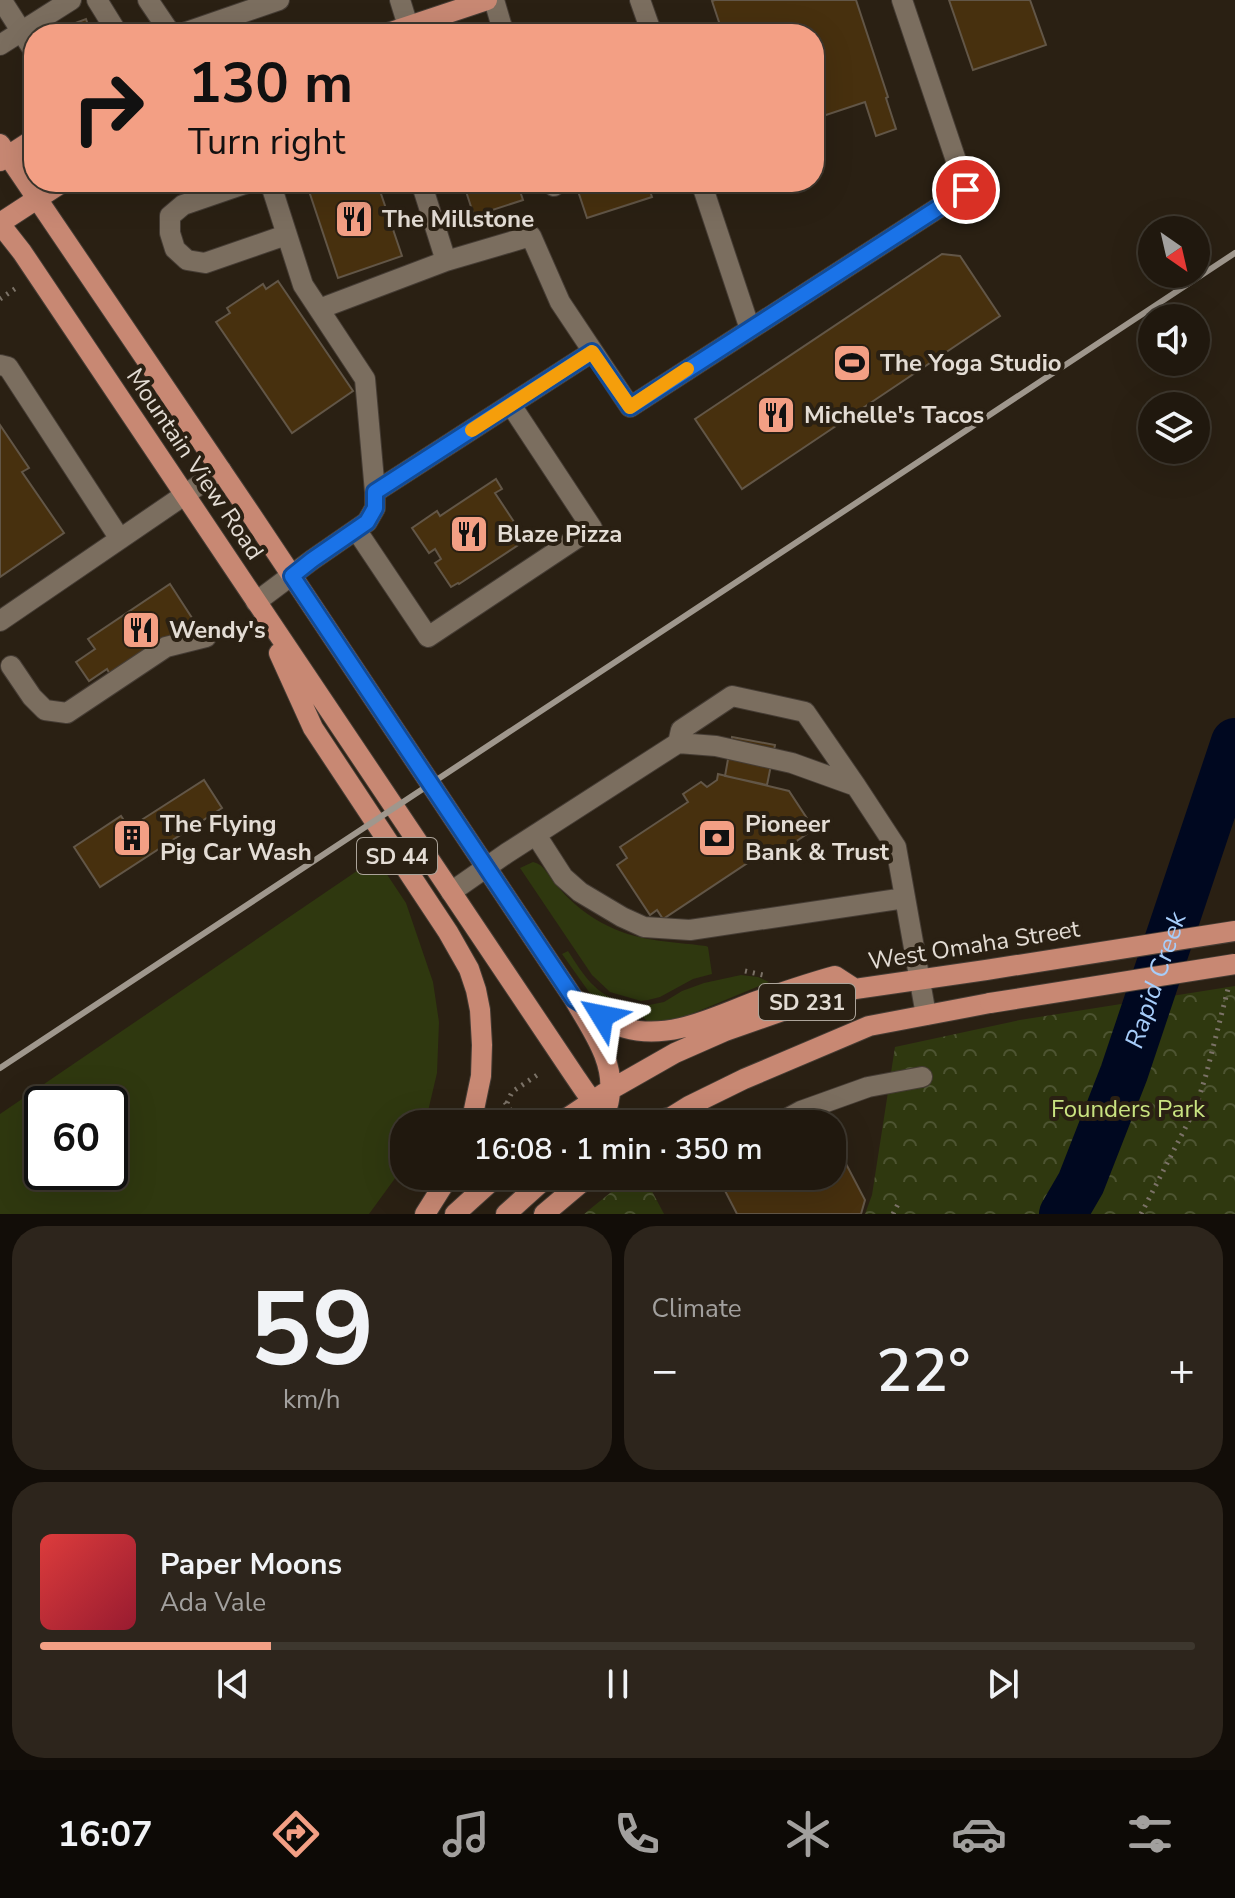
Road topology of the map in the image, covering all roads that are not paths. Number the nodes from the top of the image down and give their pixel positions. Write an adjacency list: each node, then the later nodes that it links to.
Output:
1 (71, 0): 11 (lane)
2 (97, 0): 12 (lane)
3 (148, 0): 13 (lane)
4 (279, 0): 14 (lane)
5 (400, 0): 15 (lane)
6 (487, 0): 16 (main road)
7 (494, 0): 17 (lane)
8 (640, 0): 18 (lane)
9 (902, 0): 34 (lane)
10 (4, 4): 19 (lane)
11 (29, 24)
12 (112, 24)
13 (164, 24)
14 (210, 24)
15 (407, 24)
16 (414, 24)
17 (501, 24)
18 (648, 24)
19 (7, 37)
20 (24, 144): 21 (main road)
21 (3, 154): 22 (main road, Mountain View Road / SD 44)
22 (24, 182)
23 (32, 192): 29 (main road, Mountain View Road / SD 44)
24 (48, 192): 29 (main road)
25 (221, 192): 31 (lane)
26 (273, 192): 31 (lane)
27 (424, 192): 32 (lane)
28 (704, 192): 34 (lane)
29 (37, 199): 30 (main road); 38 (main road, Mountain View Road / SD 44)
30 (0, 223): 40 (main road, Mountain View Road / SD 44)
31 (286, 235): 33 (lane)
32 (446, 261): 33 (lane); 35 (lane)
33 (319, 309): 39 (lane)
34 (750, 329): 35 (lane)
35 (592, 352): 37 (lane)
36 (0, 365): 42 (lane)
37 (511, 405): 39 (lane); 41 (lane)
38 (221, 470): 40 (lane); 43 (main road, Mountain View Road / SD 44)
39 (375, 492): 41 (lane)
40 (184, 495): 42 (lane); 44 (main road, Mountain View Road / SD 44)
41 (357, 531): 43 (lane)
42 (120, 539): 45 (lane)
43 (292, 576): 44 (lane); 51 (main road, Mountain View Road / SD 44)
44 (256, 602): 52 (main road, Mountain View Road / SD 44); 62 (main road, SD 44)
45 (0, 621)
46 (206, 637): 47 (lane)
47 (11, 666)
48 (678, 743): 49 (lane); 49 (lane); 50 (lane)
49 (856, 786): 53 (lane)
50 (536, 835): 51 (lane); 53 (lane)
51 (486, 867): 52 (lane); 58 (main road, Mountain View Road / SD 44)
52 (451, 892): 61 (main road, Mountain View Road / SD 44)
53 (905, 898): 56 (lane)
54 (1235, 931): 56 (main road, West Omaha Street / SD 231)
55 (1234, 968): 59 (main road, SD 231, bridge)
56 (920, 980): 57 (main road, West Omaha Street / SD 231); 59 (lane)
57 (855, 989): 58 (main road); 61 (main road, West Omaha Street / SD 231)
58 (574, 999): 61 (main road, Mountain View Road / SD 44)
59 (926, 1015): 63 (main road, SD 231)
60 (922, 1077): 64 (lane)
61 (602, 1107)
62 (474, 1110)
63 (684, 1110)
64 (804, 1110)
65 (440, 1190): 69 (main road)
66 (482, 1190): 70 (main road)
67 (533, 1190): 71 (main road)
68 (572, 1190): 72 (main road)
69 (425, 1214)
70 (455, 1214)
71 (506, 1214)
72 (544, 1214)

